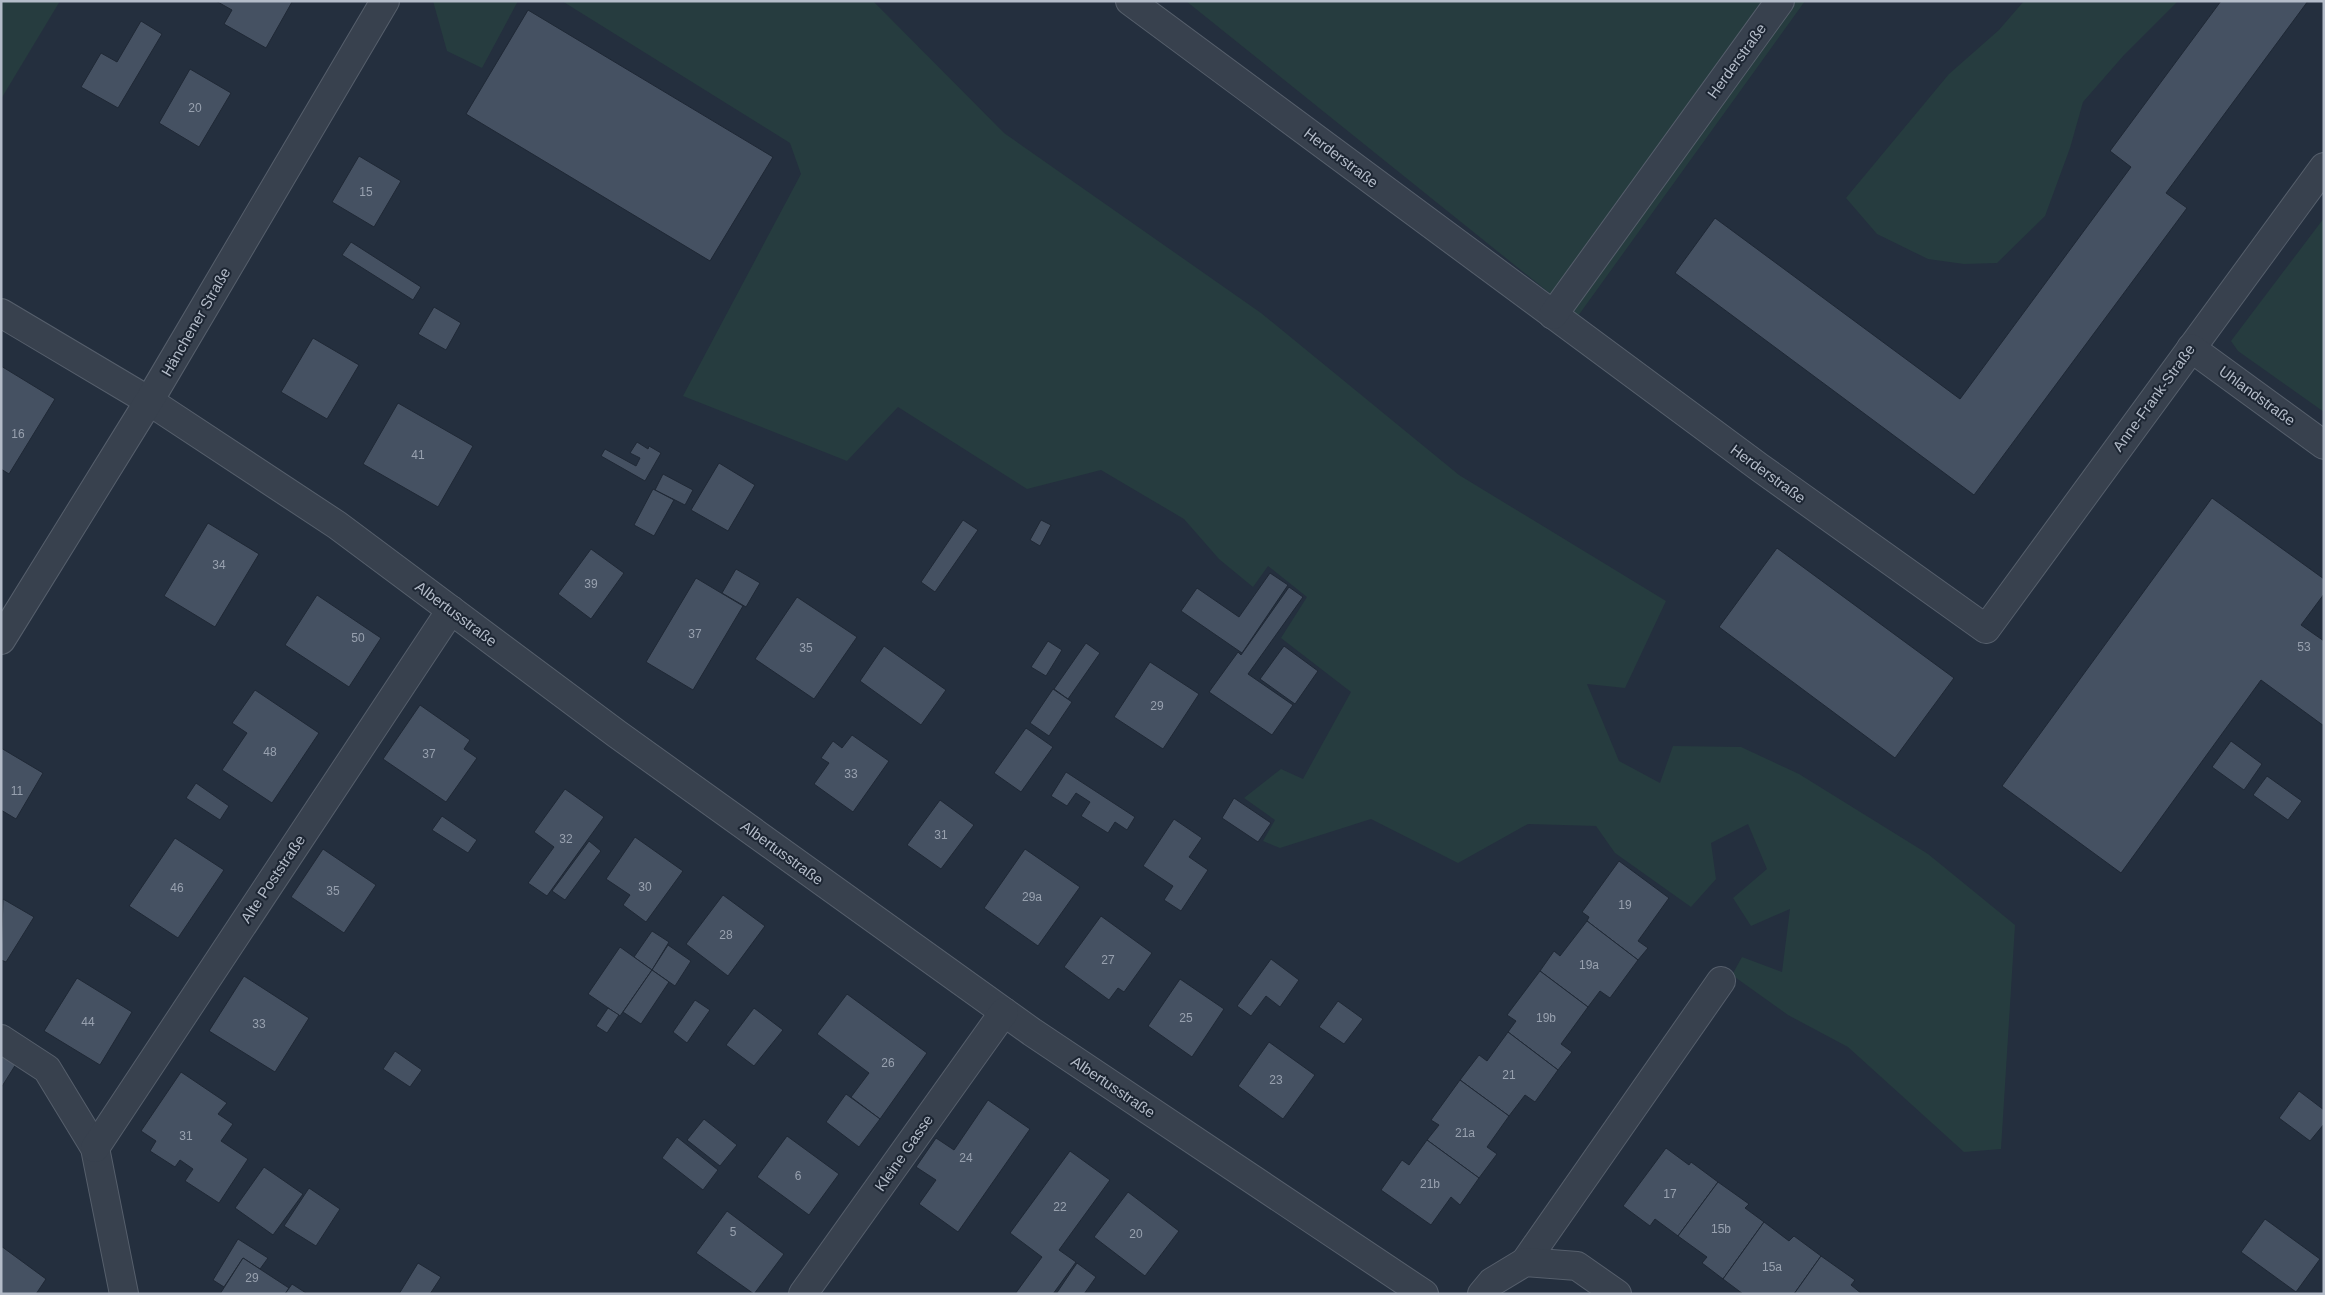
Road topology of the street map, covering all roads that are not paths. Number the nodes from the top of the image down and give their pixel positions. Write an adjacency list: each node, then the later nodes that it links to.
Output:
1 (385, 1): 8 (street, Hänchener Straße)
2 (1130, 1): 6 (street, Herderstraße)
3 (1780, 1): 6 (street, Herderstraße)
4 (2324, 167): 7 (street, Anne-Frank-Straße)
5 (1, 312): 8 (street, Albertusstraße)
6 (1553, 315): 11 (street, Herderstraße)
7 (2191, 348): 9 (street, Uhlandstraße); 11 (street, Anne-Frank-Straße)
8 (149, 401): 10 (street, Albertusstraße); 12 (street, Hänchener Straße)
9 (2324, 446)
10 (451, 610): 14 (street, Albertusstraße); 16 (street, Alte Poststraße)
11 (1986, 629)
12 (1, 640)
13 (1721, 981): 17 (street)
14 (1004, 1012): 19 (street, Kleine Gasse); 20 (street, Albertusstraße)
15 (1, 1039): 16 (street)
16 (95, 1148): 18 (street)
17 (1525, 1262): 21 (street); 22 (street)
18 (124, 1294)
19 (803, 1294)
20 (1424, 1294)
21 (1482, 1294)
22 (1617, 1294)

